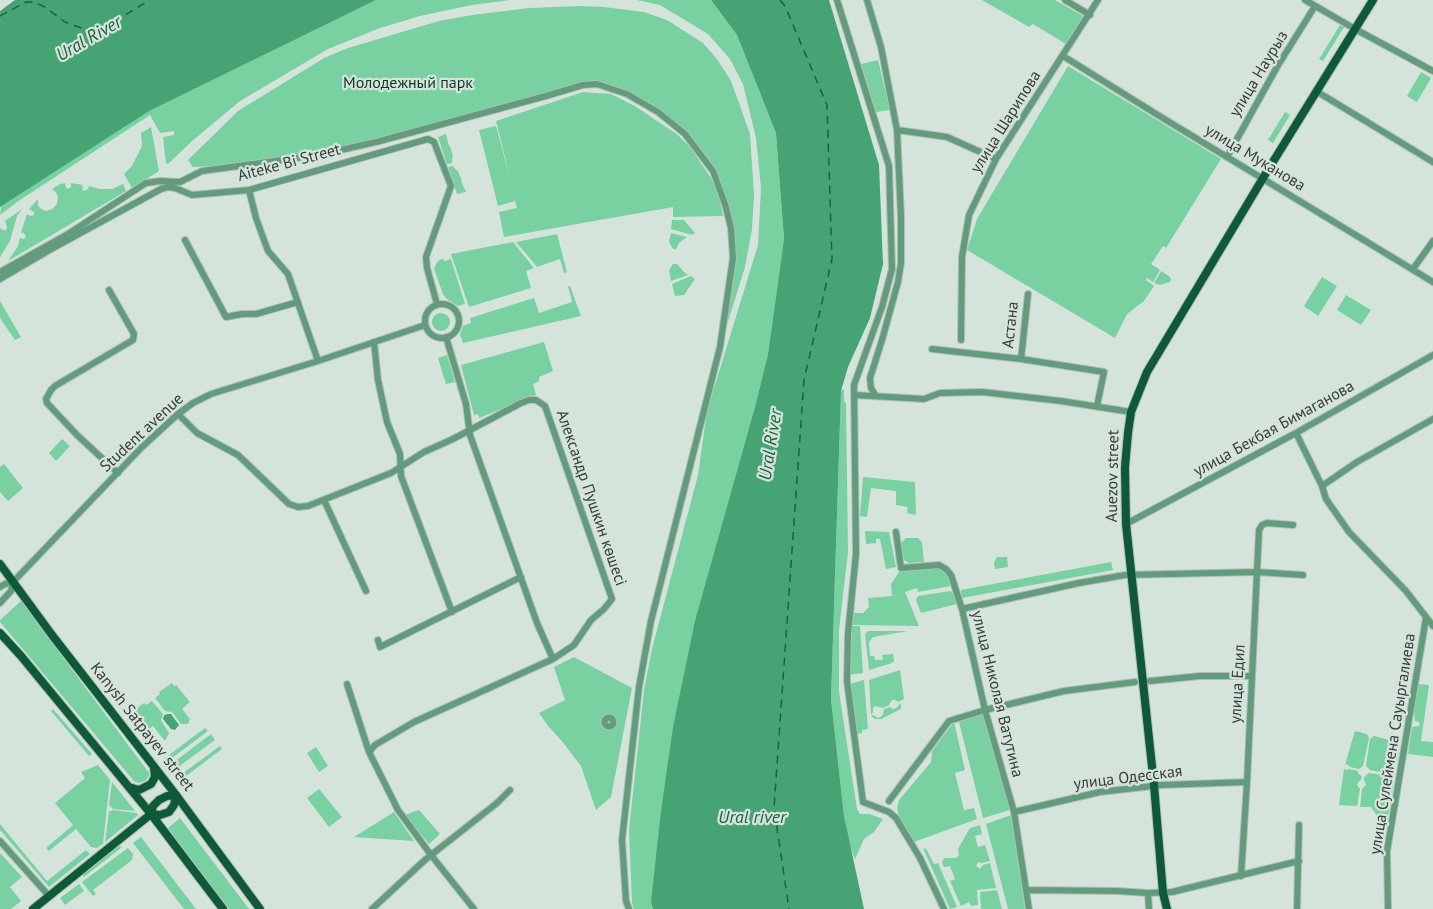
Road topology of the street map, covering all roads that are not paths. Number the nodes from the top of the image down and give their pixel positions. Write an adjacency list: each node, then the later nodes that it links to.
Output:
1 (837, 0): 37 (street)
2 (867, 0): 13 (street)
3 (1065, 0): 8 (street)
4 (1098, 0): 8 (street, улица Шарипова)
5 (1305, 0): 7 (street)
6 (1373, 0): 9 (main road, Auezov street)
7 (1315, 6): 9 (street); 14 (street, улица Наурыз)
8 (1089, 15): 10 (street, улица Шарипова)
9 (1355, 29): 11 (street); 12 (main road, Auezov street)
10 (1063, 56): 14 (street, улица Муканова); 15 (street, улица Шарипова)
11 (1433, 71)
12 (1316, 91): 16 (street); 17 (main road, Auezov street)
13 (897, 130): 15 (street); 38 (street)
14 (1227, 157): 17 (street, улица Муканова)
15 (996, 159): 31 (street, улица Шарипова)
16 (1433, 162)
17 (1263, 178): 21 (street, улица Муканова); 40 (main road, Auezov street)
18 (249, 190): 23 (street, Aiteke Bi Street); 27 (street); 28 (street, Aiteke Bi Street)
19 (185, 240): 27 (street)
20 (1433, 241): 21 (street)
21 (1413, 269): 24 (street, улица Муканова)
22 (0, 272): 97 (street)
23 (0, 279)
24 (1433, 282)
25 (110, 290): 46 (street)
26 (1028, 294): 35 (street, Астана)
27 (298, 302): 36 (street)
28 (437, 304): 29 (street); 30 (street)
29 (425, 325): 30 (street); 32 (street, Student avenue)
30 (446, 338): 43 (street)
31 (961, 340)
32 (374, 342): 36 (street, Student avenue); 45 (street)
33 (932, 349): 35 (street)
34 (1433, 355): 44 (street, улица Бекбая Бимаганова)
35 (1021, 359): 39 (street)
36 (318, 361): 41 (street, Student avenue)
37 (854, 395): 38 (street); 98 (street)
38 (876, 396): 39 (street)
39 (1098, 406): 40 (street)
40 (1131, 412): 49 (main road, Auezov street)
41 (178, 414): 46 (street, Student avenue); 48 (street)
42 (1433, 419): 47 (street)
43 (470, 430): 45 (street); 56 (street); 67 (street, Александр Пушкин көшесі)
44 (1296, 433): 47 (street); 49 (street, улица Бекбая Бимаганова)
45 (400, 468): 48 (street); 62 (street)
46 (118, 473): 57 (street, Student avenue)
47 (1322, 486): 63 (street)
48 (324, 500): 59 (street)
49 (1126, 524): 54 (main road, Auezov street)
50 (1293, 525): 53 (street, улица Едил)
51 (896, 532): 61 (street, улица Николая Ватутина)
52 (0, 564): 57 (main road, Kanysh Satpayev street)
53 (1257, 572): 54 (street); 55 (street); 68 (street, улица Едил)
54 (1132, 575): 61 (street); 76 (main road, Auezov street)
55 (1302, 575)
56 (521, 577): 62 (street); 67 (street)
57 (13, 582): 58 (street); 60 (street); 74 (main road, Kanysh Satpayev street)
58 (0, 587)
59 (366, 591)
60 (0, 603)
61 (962, 609): 72 (street, улица Николая Ватутина)
62 (452, 612): 66 (street)
63 (1426, 618): 64 (street); 103 (street, улица Сулеймена Сауыргалиева)
64 (1433, 626)
65 (0, 633): 77 (main road)
66 (378, 640)
67 (553, 659): 73 (street)
68 (1252, 676): 69 (street); 75 (street, улица Едил)
69 (1150, 681)
70 (1135, 682): 72 (street)
71 (347, 684): 73 (street)
72 (985, 710): 80 (street); 81 (street, улица Николая Ватутина)
73 (369, 752): 85 (street)
74 (154, 767): 77 (main road); 79 (main road, Kanysh Satpayev street)
75 (1247, 782): 76 (street, улица Одесская); 87 (street, улица Едил)
76 (1154, 785): 81 (street, улица Одесская); 89 (main road, Auezov street)
77 (128, 787): 82 (main road)
78 (510, 790): 85 (street)
79 (176, 795): 82 (main road); 82 (main road); 94 (main road, Kanysh Satpayev street)
80 (889, 801)
81 (1014, 812): 88 (street, улица Николая Ватутина)
82 (151, 814): 91 (main road); 93 (main road)
83 (1299, 825): 86 (street)
84 (0, 841): 91 (street)
85 (431, 855): 95 (street); 96 (street)
86 (1299, 861): 87 (street); 102 (street)
87 (1241, 876): 89 (street)
88 (1027, 890): 90 (street); 99 (street, улица Николая Ватутина)
89 (1163, 892): 90 (street); 101 (main road, Auezov street)
90 (1148, 893): 100 (street)
91 (49, 896): 92 (main road)
92 (33, 909)
93 (223, 909)
94 (260, 909)
95 (372, 909)
96 (474, 909)
97 (629, 909)
98 (944, 909)
99 (1029, 909)
100 (1149, 909)
101 (1167, 909)
102 (1297, 909)
103 (1388, 909)

